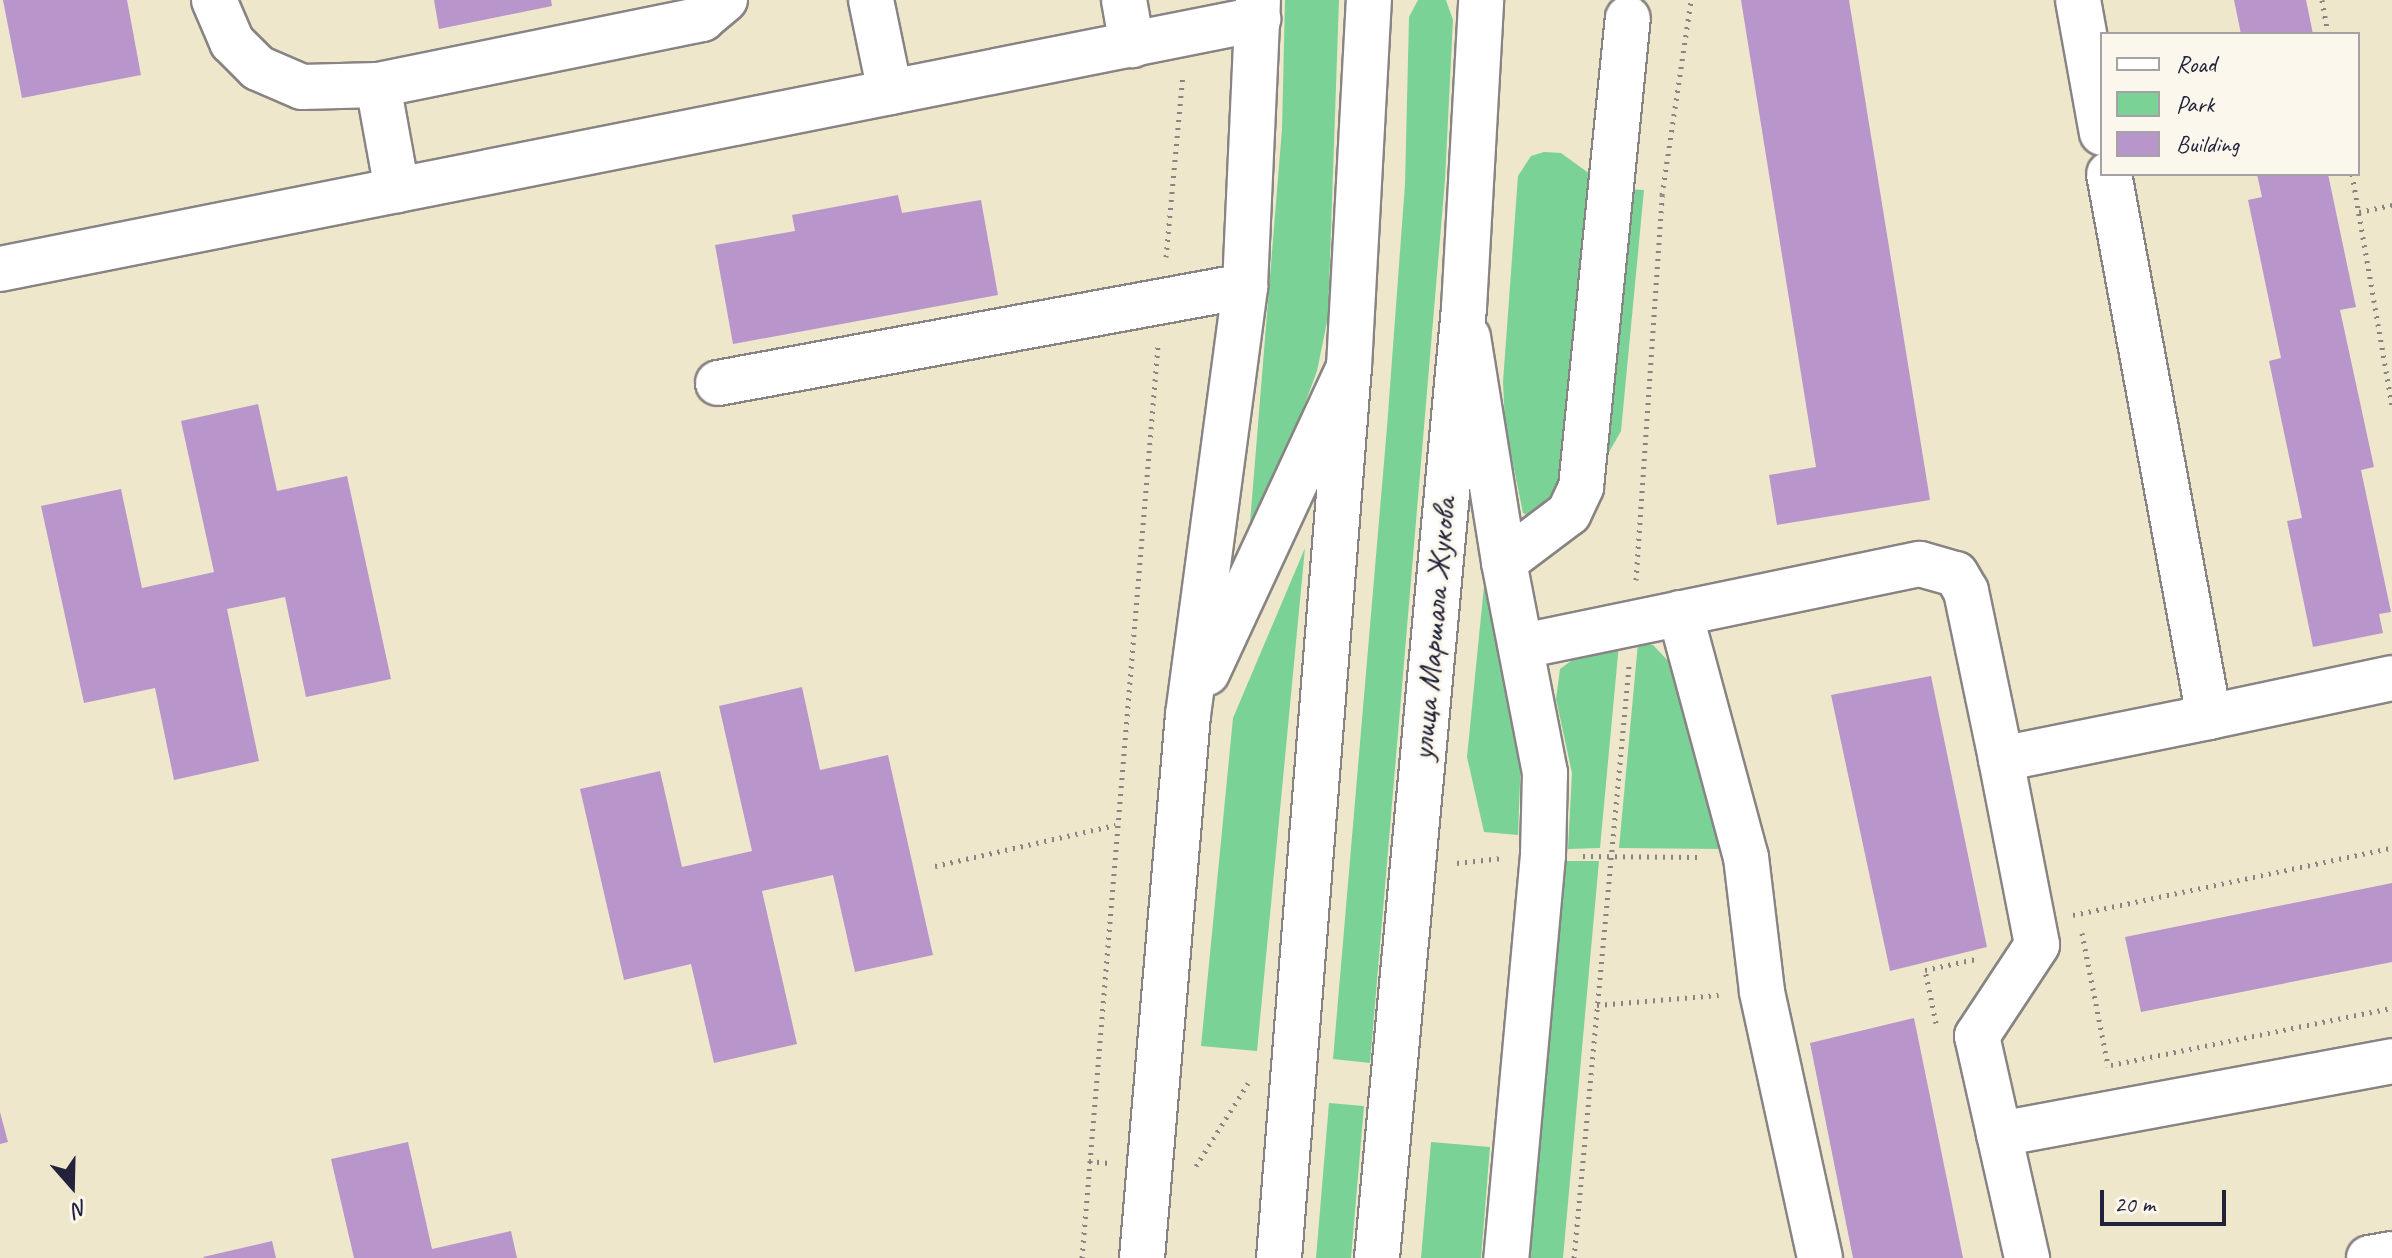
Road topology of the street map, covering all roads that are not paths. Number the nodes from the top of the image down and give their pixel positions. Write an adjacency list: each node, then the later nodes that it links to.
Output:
1 (214, 0): 11 (main road)
2 (725, 0): 11 (main road)
3 (871, 0): 12 (main road)
4 (1124, 0): 10 (main road)
5 (1369, 0): 19 (main road)
6 (1481, 0): 18 (main road, улица Маршала Жукова)
7 (2078, 0): 13 (main road)
8 (1258, 10): 10 (main road); 17 (main road)
9 (1628, 18): 21 (main road)
10 (1132, 45): 12 (main road)
11 (378, 85): 15 (main road)
12 (890, 92): 15 (main road)
13 (2100, 122)
14 (2109, 176): 26 (main road)
15 (397, 190): 16 (main road)
16 (0, 269)
17 (1245, 286): 20 (main road); 25 (main road)
18 (1464, 308): 21 (main road); 33 (main road, улица Маршала Жукова)
19 (1349, 367): 25 (main road); 32 (main road)
20 (718, 383)
21 (1504, 562): 23 (main road)
22 (1680, 613): 23 (main road); 27 (main road); 35 (main road)
23 (1523, 646): 34 (main road)
24 (2392, 678): 26 (main road)
25 (1188, 715): 31 (main road)
26 (2209, 717): 27 (main road)
27 (2001, 759): 29 (main road)
28 (2392, 1061): 29 (main road)
29 (1999, 1134): 36 (main road)
30 (2392, 1254): 37 (main road)
31 (1142, 1258)
32 (1279, 1258)
33 (1377, 1258)
34 (1506, 1258)
35 (1820, 1258)
36 (2027, 1258)
37 (2369, 1258)

